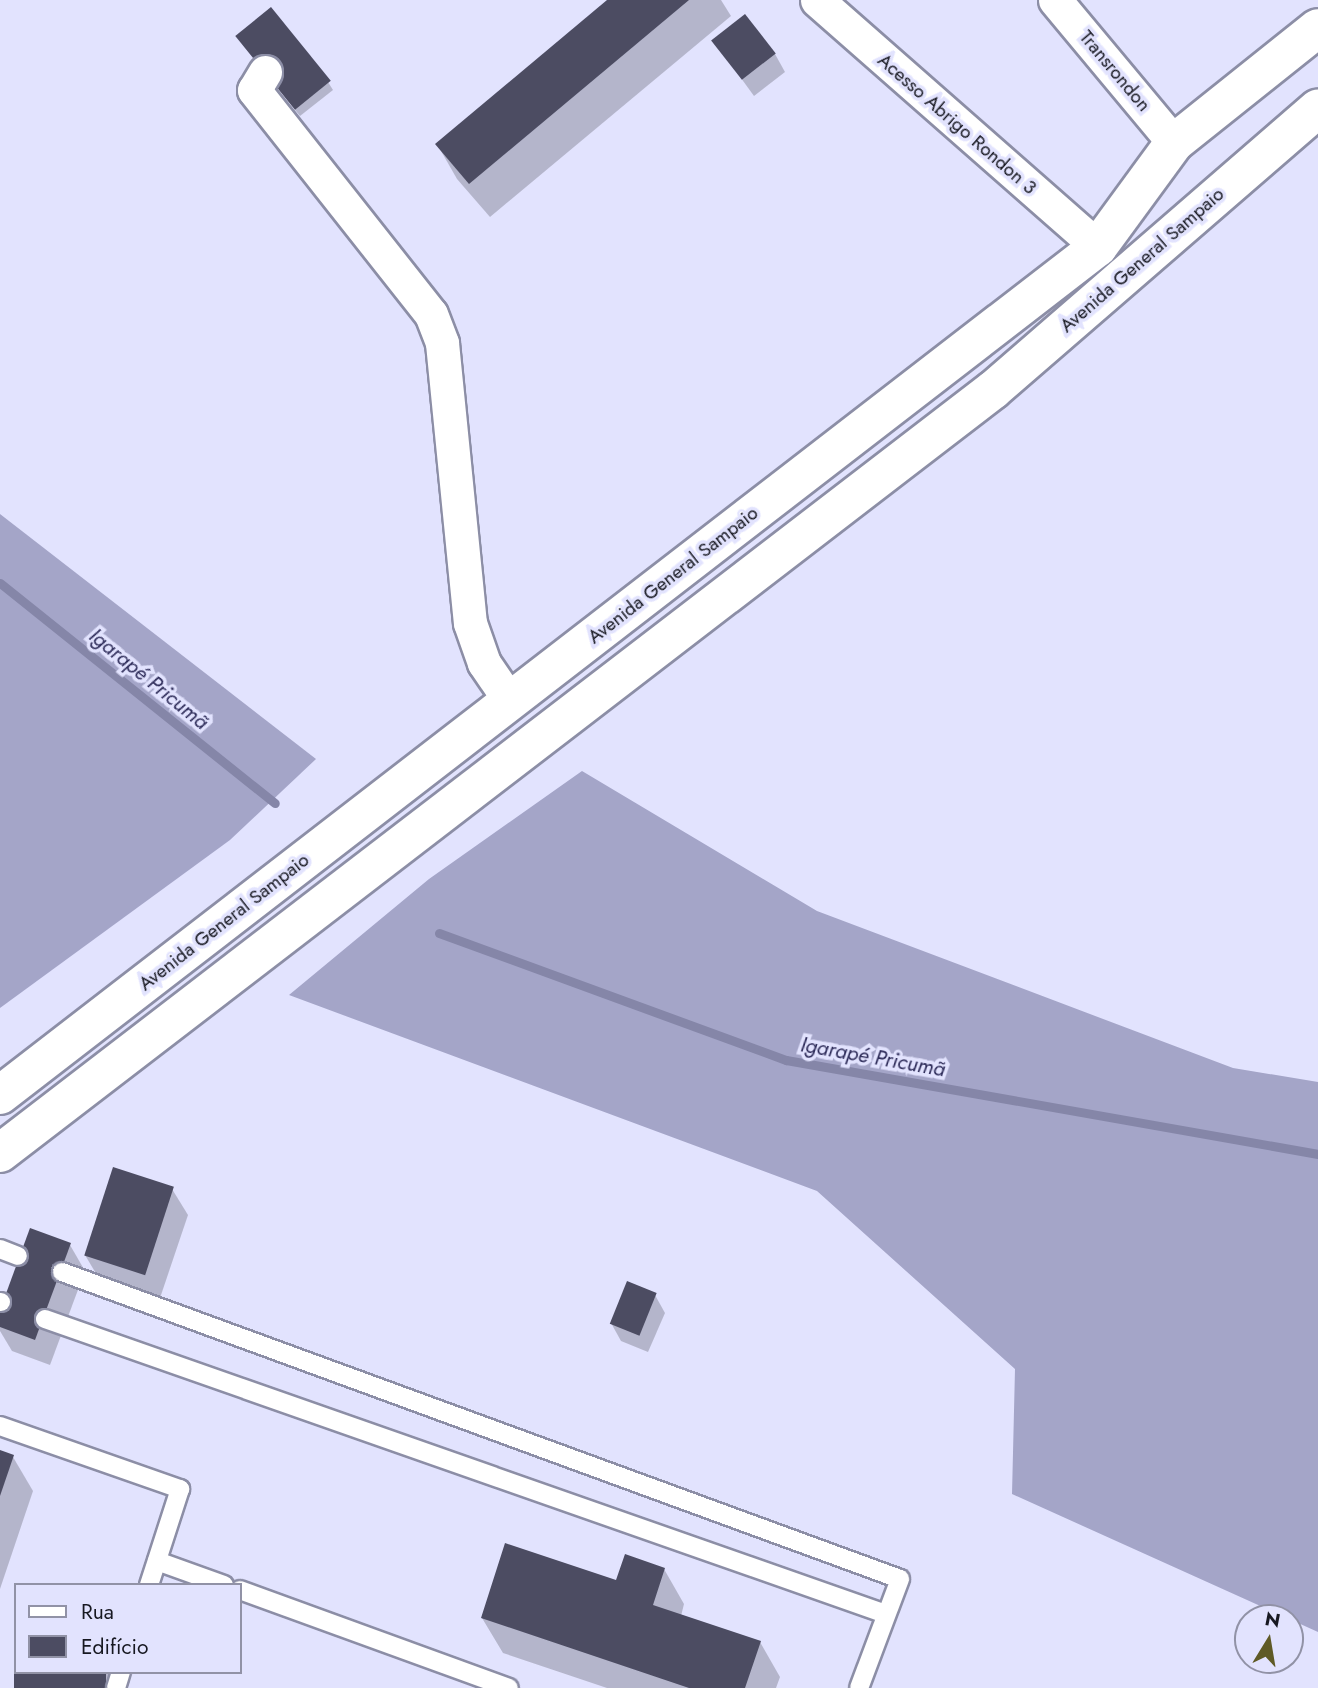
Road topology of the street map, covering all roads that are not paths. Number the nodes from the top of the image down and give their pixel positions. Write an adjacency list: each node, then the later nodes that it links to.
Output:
1 (817, 0): 7 (street, Acesso Abrigo Rondon 3)
2 (1055, 0): 6 (street, Transrondon)
3 (1318, 28): 6 (street, Avenida General Sampaio)
4 (265, 72): 10 (street)
5 (1318, 108): 9 (street, Avenida General Sampaio)
6 (1174, 143): 7 (street, Avenida General Sampaio)
7 (1098, 247): 8 (street, Avenida General Sampaio)
8 (963, 351): 9 (street); 10 (street, Avenida General Sampaio)
9 (993, 390): 12 (street, Avenida General Sampaio)
10 (510, 701): 11 (street, Avenida General Sampaio)
11 (400, 787): 12 (street); 13 (street, Avenida General Sampaio)
12 (428, 824): 14 (street, Avenida General Sampaio)
13 (0, 1095)
14 (0, 1153)
15 (0, 1249): 16 (lane)
16 (18, 1256)
17 (62, 1272): 24 (lane)
18 (45, 1319): 24 (lane)
19 (0, 1426): 20 (lane)
20 (157, 1561): 21 (lane); 22 (lane)
21 (150, 1583)
22 (218, 1583)
23 (242, 1591): 25 (lane)
24 (886, 1614): 26 (lane)
25 (509, 1688)
26 (859, 1688)

